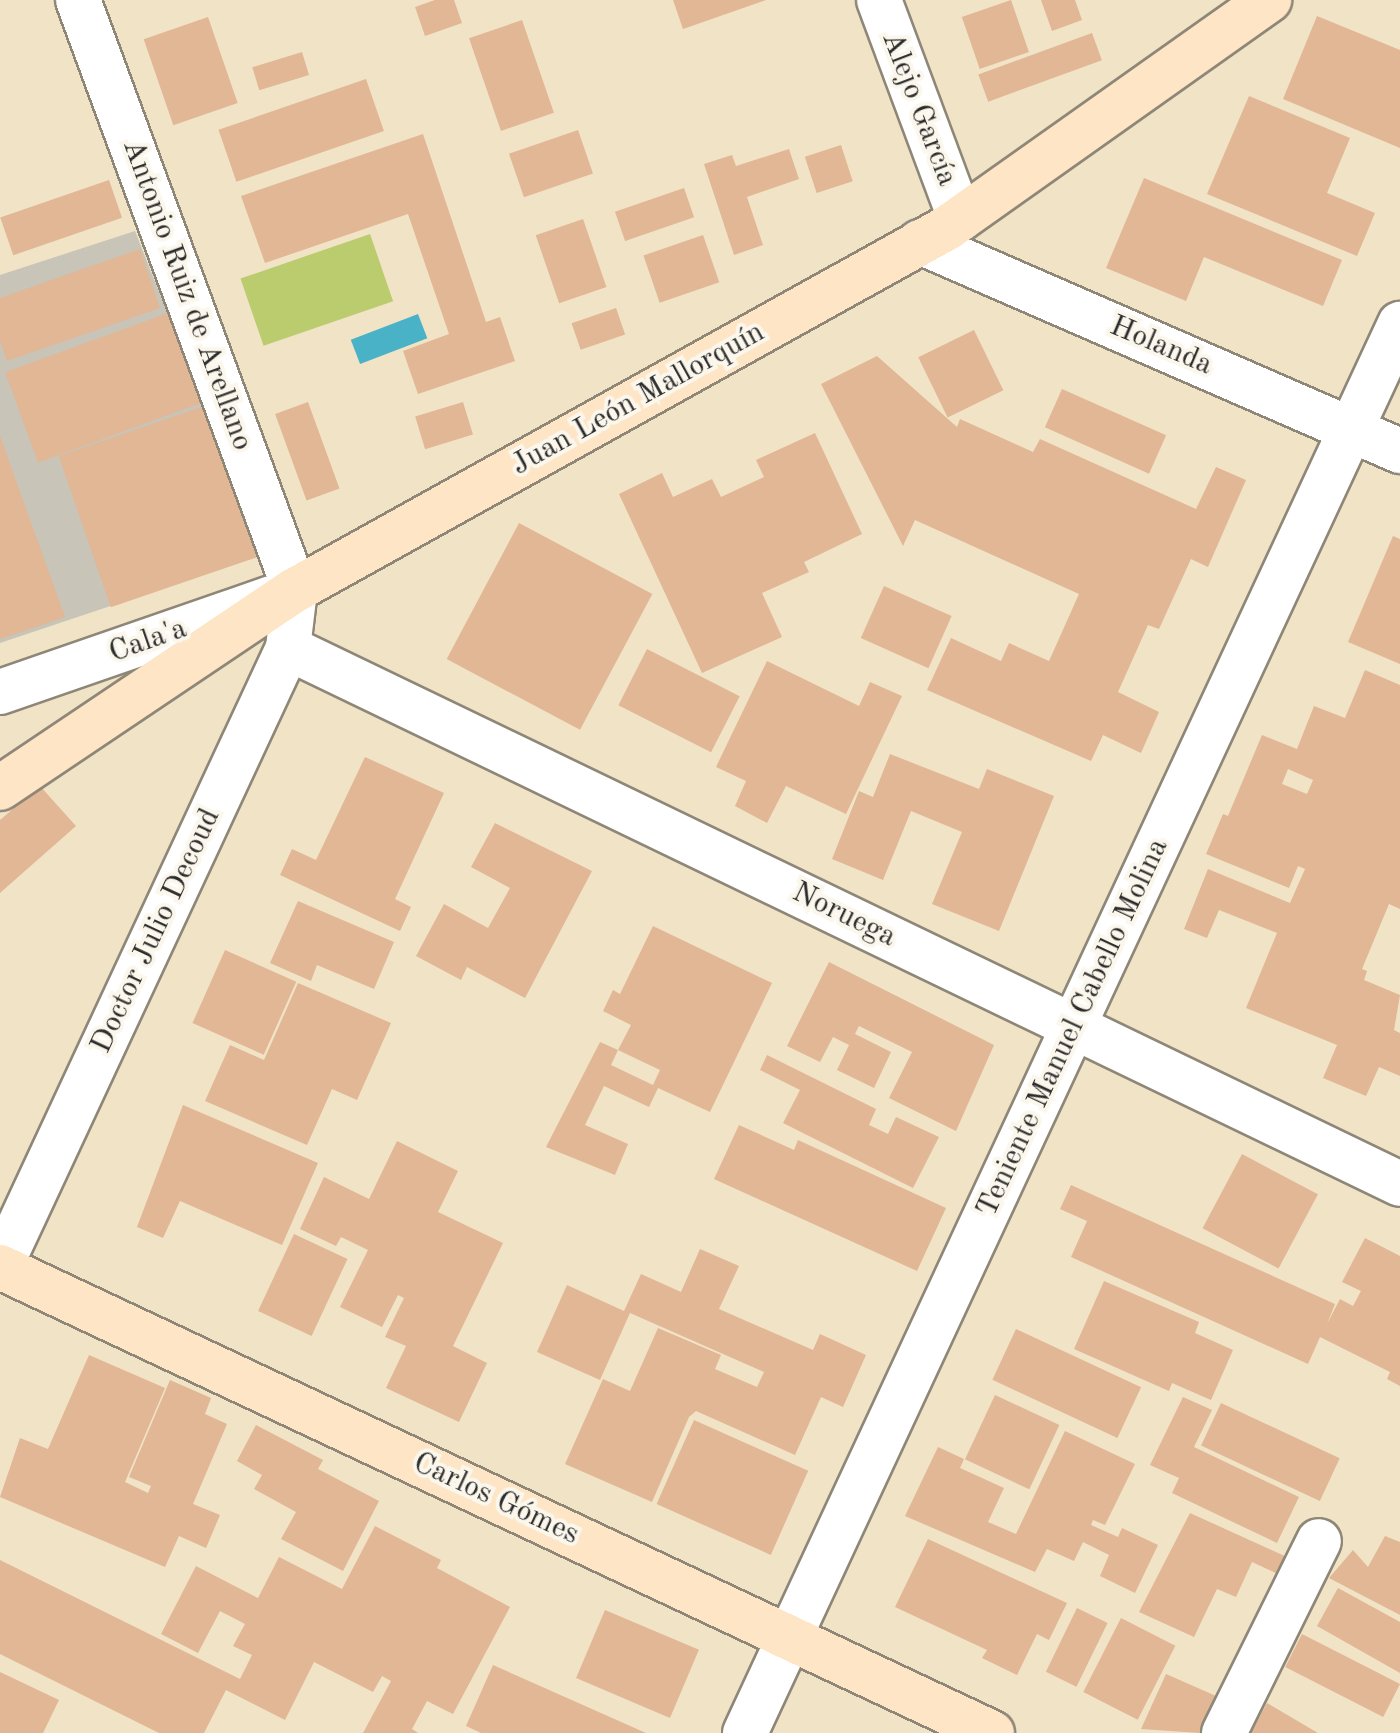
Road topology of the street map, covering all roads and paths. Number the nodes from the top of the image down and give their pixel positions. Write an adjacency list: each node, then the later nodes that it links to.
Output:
1 (78, 0): 9 (street, Antonio Ruiz de Arellano)
2 (879, 0): 4 (street, Alejo García)
3 (1269, 0): 4 (street, Juan León Mallorquín)
4 (960, 218): 5 (street, Juan León Mallorquín)
5 (920, 242): 7 (street, Holanda); 9 (street, Juan León Mallorquín)
6 (1400, 324): 7 (street, Teniente Manuel Cabello Molina)
7 (1352, 428): 8 (street, Holanda); 13 (street, Teniente Manuel Cabello Molina)
8 (1400, 451)
9 (295, 590): 10 (street, Doctor Julio Decoud); 11 (street, Cala'a); 12 (street, Juan León Mallorquín)
10 (288, 648): 13 (street, Noruega); 15 (street, Doctor Julio Decoud)
11 (0, 692)
12 (0, 788)
13 (1074, 1026): 14 (street, Noruega); 17 (street, Teniente Manuel Cabello Molina)
14 (1400, 1184)
15 (0, 1267): 17 (street, Carlos Gómes)
16 (1319, 1541): 20 (street)
17 (790, 1636): 18 (street, Teniente Manuel Cabello Molina); 19 (street, Carlos Gómes)
18 (745, 1733)
19 (992, 1733)
20 (1224, 1733)

